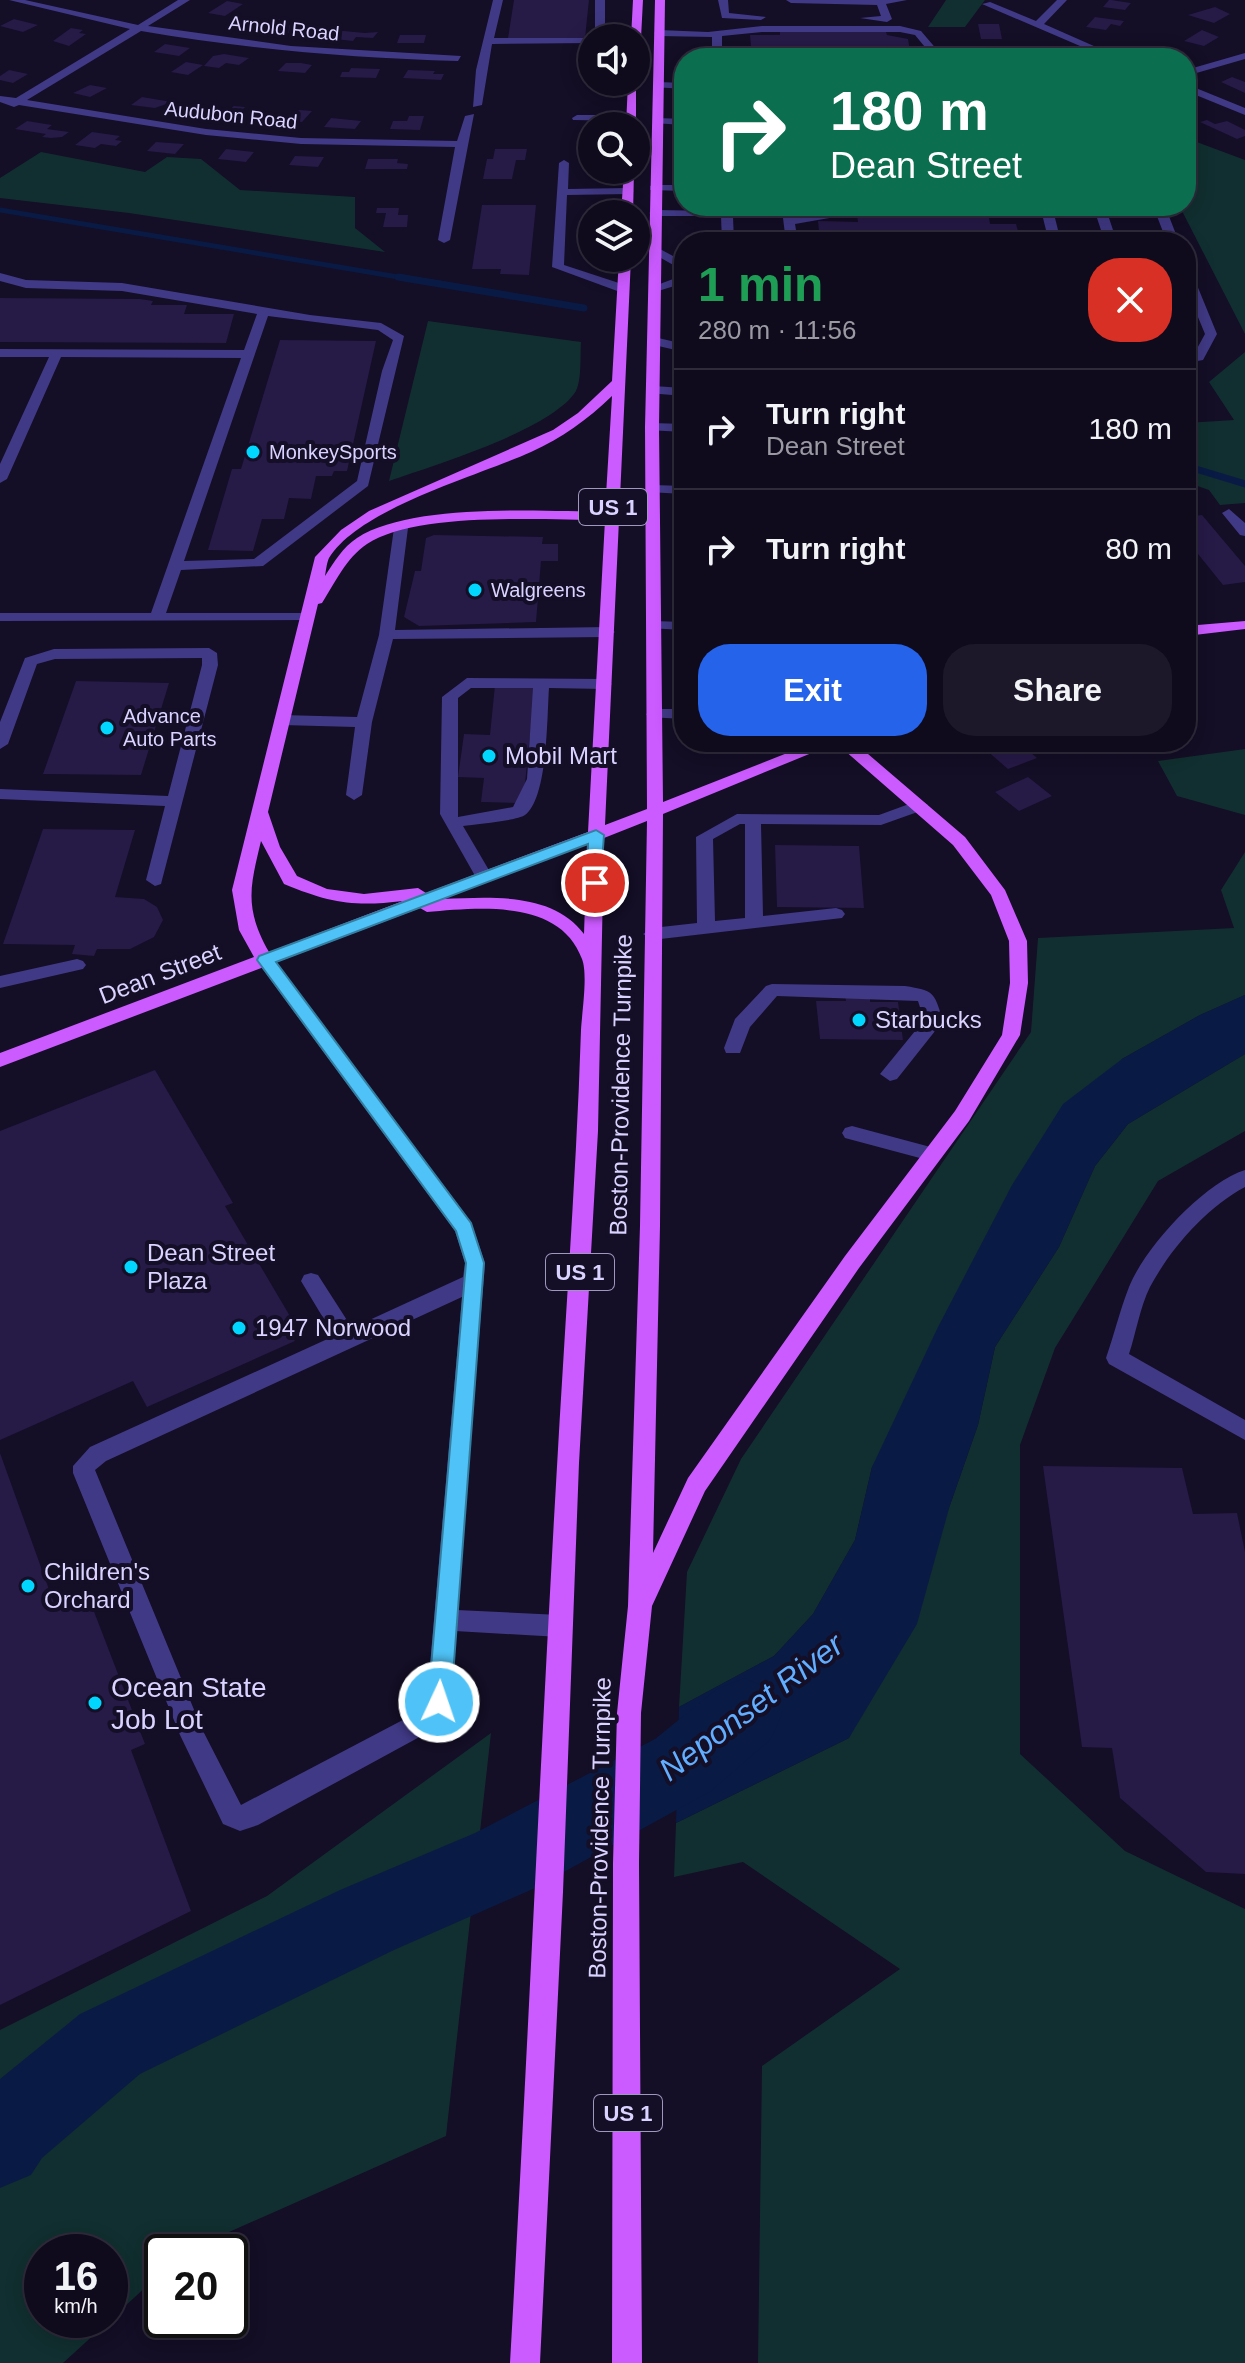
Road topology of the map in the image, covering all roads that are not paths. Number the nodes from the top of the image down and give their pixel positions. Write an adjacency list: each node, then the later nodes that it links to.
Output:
1 (14, 0): 16 (street, Arnold Road)
2 (185, 0): 16 (street)
3 (498, 0): 20 (street)
4 (600, 0): 13 (street)
5 (638, 0): 14 (main road)
6 (660, 0): 17 (main road, Boston-Providence Turnpike / US 1)
7 (723, 0): 11 (street)
8 (791, 0): 11 (street)
9 (902, 0): 11 (street)
10 (1062, 0): 15 (street)
11 (881, 2)
12 (987, 4): 15 (street)
13 (600, 24)
14 (637, 24)
15 (1038, 25): 23 (street)
16 (142, 26): 25 (street, Arnold Road); 31 (street)
17 (659, 33): 18 (street); 27 (main road, Boston-Providence Turnpike / US 1)
18 (717, 34): 21 (street); 22 (street)
19 (578, 40): 20 (street)
20 (489, 41): 32 (street)
21 (717, 48)
22 (931, 48)
23 (1092, 48)
24 (1245, 56): 26 (street)
25 (458, 58)
26 (1196, 70)
27 (658, 85): 28 (street); 36 (main road, Boston-Providence Turnpike / US 1)
28 (674, 86)
29 (1196, 91): 34 (street)
30 (0, 99): 31 (street, Audubon Road)
31 (17, 102): 33 (street); 38 (street, Audubon Road)
32 (477, 105)
33 (0, 112)
34 (1245, 112)
35 (470, 116): 38 (street)
36 (657, 121): 37 (street); 41 (main road, Boston-Providence Turnpike / US 1)
37 (674, 122)
38 (461, 144): 52 (street)
39 (564, 163): 44 (street)
40 (628, 184): 43 (main road)
41 (654, 188): 42 (street); 46 (main road, Boston-Providence Turnpike / US 1)
42 (674, 188)
43 (628, 191): 44 (street); 45 (main road)
44 (562, 192): 59 (street)
45 (628, 200)
46 (655, 213): 47 (street); 53 (main road, Boston-Providence Turnpike / US 1)
47 (674, 213)
48 (788, 216): 50 (street)
49 (824, 216): 50 (street)
50 (789, 221): 51 (street)
51 (791, 232)
52 (444, 240)
53 (656, 251): 54 (street); 58 (main road, Boston-Providence Turnpike / US 1)
54 (674, 261)
55 (625, 272): 59 (main road, Boston-Providence Turnpike / US 1)
56 (0, 277): 61 (street)
57 (674, 282): 58 (street)
58 (655, 288): 62 (main road, Boston-Providence Turnpike / US 1)
59 (624, 289): 68 (main road, Boston-Providence Turnpike / US 1)
60 (1196, 297): 67 (street)
61 (264, 311): 66 (street); 80 (street)
62 (654, 341): 63 (street); 69 (main road, Boston-Providence Turnpike / US 1)
63 (674, 346)
64 (0, 353): 65 (street)
65 (57, 353): 66 (street); 73 (street)
66 (249, 354): 80 (street)
67 (1196, 357)
68 (619, 382): 77 (main road, Boston-Providence Turnpike / US 1); 82 (main road)
69 (653, 390): 70 (street); 71 (main road, Boston-Providence Turnpike / US 1)
70 (674, 391)
71 (652, 427): 72 (street); 74 (main road, Boston-Providence Turnpike / US 1)
72 (674, 428)
73 (0, 479)
74 (653, 489): 75 (street); 84 (main road, Boston-Providence Turnpike / US 1)
75 (674, 490)
76 (1229, 513): 79 (street)
77 (613, 516): 78 (main road); 88 (main road, Boston-Providence Turnpike / US 1)
78 (401, 528): 82 (main road); 90 (street)
79 (1245, 532)
80 (175, 566): 83 (street)
81 (0, 617): 83 (street)
82 (307, 617): 89 (street); 95 (main road)
83 (157, 618): 89 (street)
84 (653, 625): 86 (street); 93 (main road, Boston-Providence Turnpike / US 1)
85 (1245, 625): 87 (main road)
86 (674, 626)
87 (1196, 630)
88 (607, 632): 90 (street); 92 (main road, Boston-Providence Turnpike / US 1)
89 (215, 635): 97 (street); 102 (street)
90 (387, 635): 96 (street)
91 (541, 684): 92 (street); 107 (street); 107 (street)
92 (604, 684): 108 (main road, Boston-Providence Turnpike / US 1)
93 (654, 714): 94 (street); 105 (main road, Boston-Providence Turnpike / US 1)
94 (674, 714)
95 (282, 720): 96 (street); 104 (main road)
96 (364, 722): 101 (street)
97 (0, 744)
98 (804, 752): 105 (main road, Dean Street)
99 (856, 752): 103 (main road)
100 (0, 794): 102 (street)
101 (354, 795)
102 (175, 801): 110 (street)
103 (920, 805): 106 (street); 125 (main road)
104 (259, 810): 111 (main road); 117 (main road)
105 (655, 812): 108 (main road, Dean Street); 116 (main road, Boston-Providence Turnpike / US 1)
106 (753, 819): 114 (street); 115 (street)
107 (452, 823): 109 (street)
108 (596, 835): 109 (main road, Dean Street); 118 (main road, Boston-Providence Turnpike / US 1)
109 (484, 877): 111 (main road, Dean Street)
110 (155, 880)
111 (449, 890): 112 (main road, Dean Street)
112 (403, 908): 117 (main road, Dean Street); 118 (main road)
113 (836, 914): 114 (street)
114 (754, 923): 115 (street)
115 (706, 928): 116 (street)
116 (652, 934): 131 (main road, Boston-Providence Turnpike / US 1)
117 (265, 960): 122 (main road, Dean Street); 128 (street)
118 (593, 961): 133 (main road, Boston-Providence Turnpike / US 1)
119 (77, 965): 120 (street)
120 (0, 982)
121 (733, 1048): 123 (street)
122 (0, 1059)
123 (890, 1074)
124 (852, 1133): 125 (street)
125 (931, 1154): 131 (main road)
126 (1245, 1178): 130 (street)
127 (311, 1281): 129 (street)
128 (473, 1282): 129 (street); 132 (street)
129 (348, 1340): 132 (street)
130 (1245, 1431)
131 (640, 1606): 135 (main road, Boston-Providence Turnpike / US 1)
132 (444, 1620): 133 (street)
133 (560, 1626): 134 (main road, Boston-Providence Turnpike / US 1)
134 (525, 2363)
135 (627, 2363)

